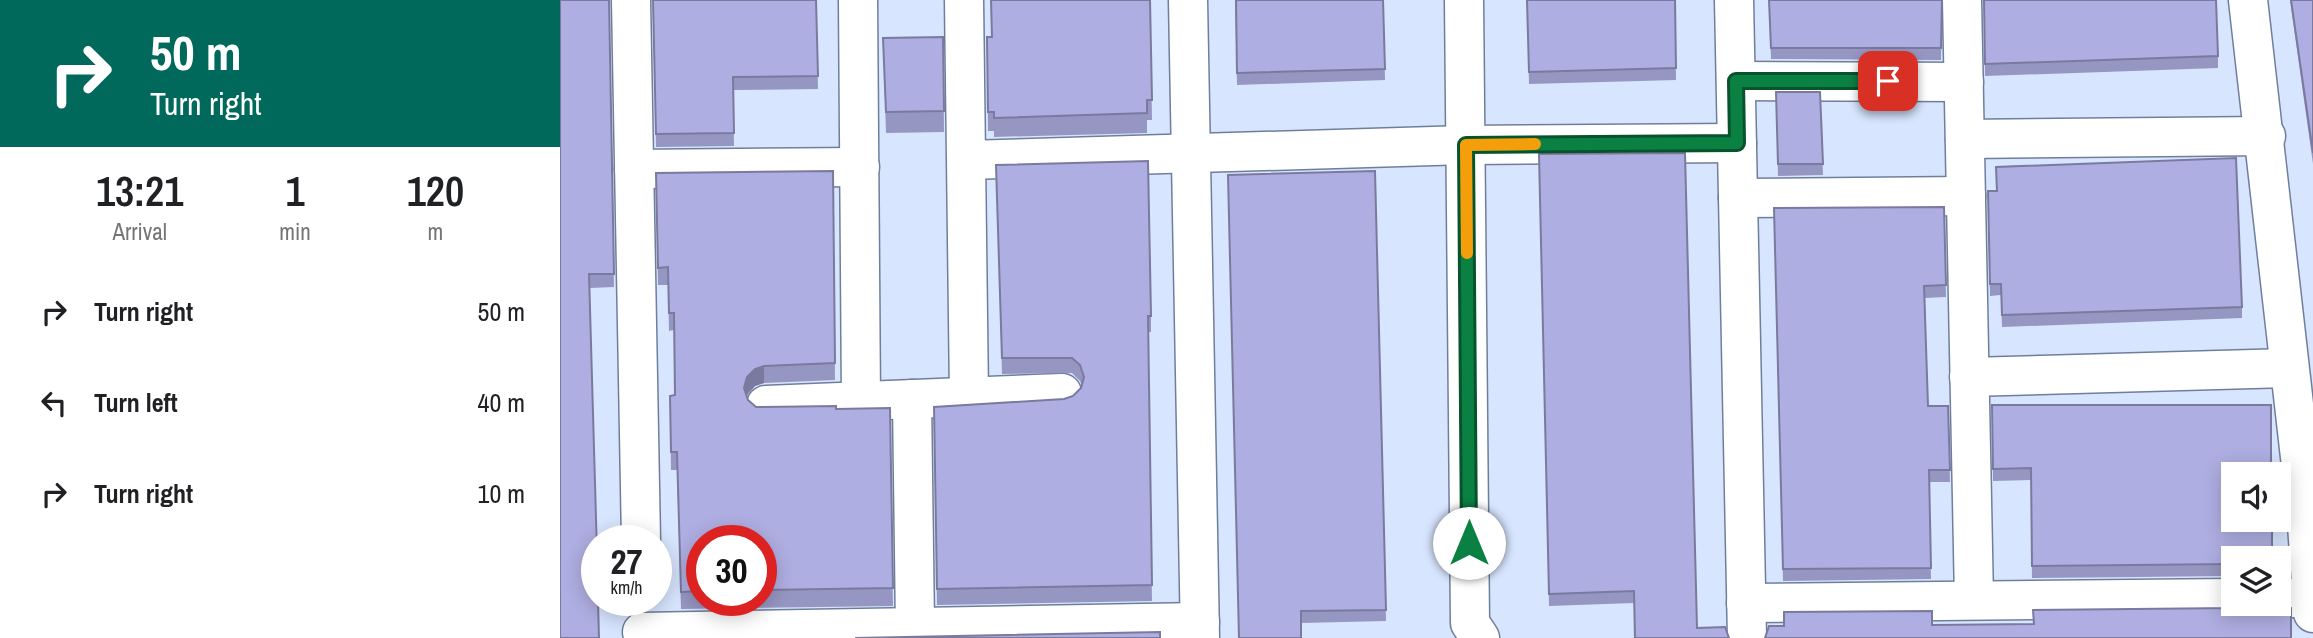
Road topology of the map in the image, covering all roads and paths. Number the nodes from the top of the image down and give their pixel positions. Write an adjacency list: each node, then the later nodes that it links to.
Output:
1 (631, 0): 18 (street)
2 (859, 0): 17 (street)
3 (964, 0): 16 (street)
4 (1188, 0): 15 (street)
5 (1464, 0): 14 (street)
6 (1734, 0): 9 (street)
7 (1962, 0): 10 (street)
8 (2248, 0): 11 (street)
9 (1736, 81): 10 (street); 13 (street)
10 (1964, 82): 12 (street)
11 (2266, 136): 12 (street); 21 (street)
12 (1965, 139): 19 (street)
13 (1737, 143): 14 (street); 20 (street)
14 (1466, 145): 15 (street); 36 (street)
15 (1192, 151): 16 (street); 35 (street)
16 (968, 160): 24 (street)
17 (860, 167): 18 (street); 26 (street)
18 (634, 169): 28 (street)
19 (1966, 196): 20 (street); 22 (street)
20 (1738, 198): 32 (street)
21 (2289, 368): 22 (street); 31 (street)
22 (1969, 377): 30 (street)
23 (1062, 393): 24 (street)
24 (969, 397): 25 (street)
25 (912, 399): 26 (street); 34 (street)
26 (861, 402): 27 (street)
27 (766, 405)
28 (641, 525)
29 (2221, 598): 30 (street)
30 (1974, 600): 32 (street)
31 (2301, 603)
32 (1746, 621)
33 (642, 623): 34 (street)
34 (915, 627): 35 (street)
35 (1200, 630)
36 (1470, 633)

